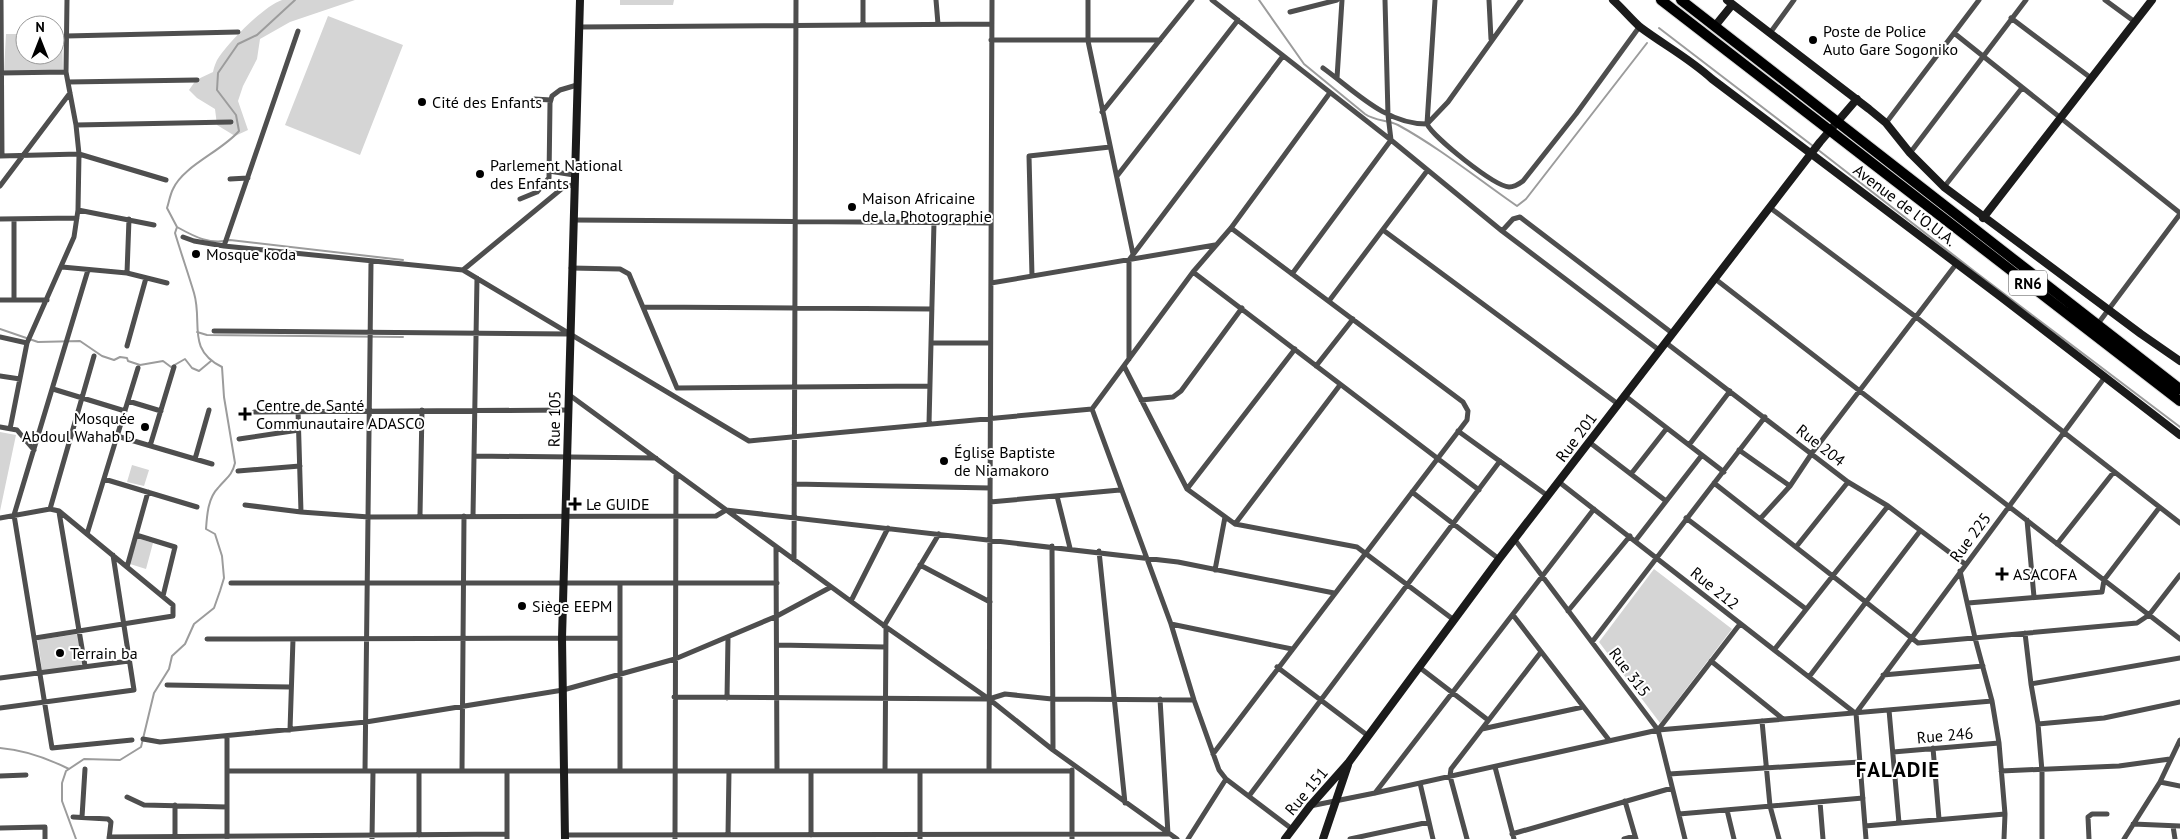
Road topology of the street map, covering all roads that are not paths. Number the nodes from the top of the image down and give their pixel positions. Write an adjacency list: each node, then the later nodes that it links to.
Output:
1 (1, 0): 50 (street)
2 (67, 0): 41 (street)
3 (580, 0): 36 (street, Rue 105)
4 (796, 0): 33 (street)
5 (863, 0): 32 (street)
6 (936, 0): 30 (street)
7 (992, 0): 31 (street)
8 (1088, 0): 45 (street)
9 (1192, 0): 43 (street)
10 (1212, 0): 28 (street)
11 (1337, 0): 26 (street)
12 (1342, 0): 51 (street)
13 (1385, 0): 63 (street)
14 (1435, 0): 68 (street)
15 (1489, 0): 44 (street)
16 (1521, 0): 44 (street)
17 (1612, 0): 34 (street, Avenue de l'O.U.A.)
18 (1661, 0): 70 (highway, Avenue de l'O.U.A. / RN6)
19 (1681, 0): 35 (highway, Avenue de l'O.U.A. / RN6)
20 (1794, 0): 39 (street)
21 (1979, 0): 40 (street)
22 (2026, 0): 27 (street)
23 (2105, 0): 29 (street)
24 (2152, 0): 29 (street)
25 (1730, 2): 35 (street); 39 (street)
26 (1290, 12)
27 (2012, 18): 47 (street); 52 (street)
28 (1238, 20): 46 (street); 81 (street)
29 (2135, 22): 52 (street)
30 (938, 24): 31 (street); 32 (street)
31 (992, 24): 42 (street)
32 (863, 25): 33 (street)
33 (796, 26): 36 (street); 98 (street)
34 (1640, 26): 68 (street); 73 (street, Avenue de l'O.U.A.)
35 (1715, 26): 65 (highway, Avenue de l'O.U.A. / RN6)
36 (579, 28): 55 (street, Rue 105)
37 (298, 31): 82 (street)
38 (238, 32): 41 (street)
39 (1770, 33): 60 (street)
40 (1954, 33): 47 (street); 67 (street)
41 (66, 36): 49 (street)
42 (991, 40): 45 (street); 100 (street)
43 (1160, 40): 45 (street); 62 (street)
44 (1491, 40): 68 (street)
45 (1088, 41): 62 (street)
46 (1283, 56): 58 (street); 108 (street)
47 (1983, 57): 56 (street); 74 (street)
48 (1323, 68): 51 (street)
49 (66, 72): 50 (street); 54 (street)
50 (1, 73): 77 (street)
51 (1337, 78): 63 (street)
52 (2091, 78): 64 (street)
53 (197, 80): 54 (street)
54 (68, 82): 57 (street)
55 (577, 85): 61 (street); 80 (street, Rue 105)
56 (2022, 88): 64 (street); 87 (street)
57 (70, 93): 69 (street); 76 (street)
58 (1330, 94): 71 (street); 102 (street)
59 (534, 99): 61 (street)
60 (1857, 99): 65 (street, Rue 201); 67 (street)
61 (551, 100): 79 (street)
62 (1102, 112): 72 (street)
63 (1388, 115): 68 (street); 71 (street)
64 (2060, 119): 91 (street); 93 (street)
65 (1837, 121): 70 (street, Rue 201); 136 (highway, Avenue de l'O.U.A. / RN6)
66 (231, 122): 69 (street)
67 (1886, 123): 74 (street)
68 (1427, 124)
69 (76, 125): 75 (street)
70 (1829, 130): 73 (street, Rue 201); 173 (highway, Avenue de l'O.U.A. / RN6)
71 (1390, 138): 78 (street); 118 (street)
72 (1110, 147): 81 (street); 119 (street)
73 (1811, 152): 89 (street, Rue 201); 111 (street, Avenue de l'O.U.A.)
74 (1910, 153): 87 (street)
75 (79, 154): 76 (street); 84 (street); 90 (street)
76 (24, 155): 77 (street); 86 (street)
77 (1, 156)
78 (1427, 170): 103 (street); 104 (street)
79 (549, 171): 80 (street); 88 (street)
80 (574, 174): 85 (street, Rue 105)
81 (1116, 176): 108 (street)
82 (248, 178): 83 (street); 107 (street)
83 (230, 179)
84 (166, 180)
85 (574, 185): 97 (street, Rue 105); 115 (street)
86 (0, 186)
87 (1944, 187): 93 (street)
88 (520, 198)
89 (1769, 207): 122 (street, Rue 201); 134 (street)
90 (78, 210): 92 (street); 96 (street)
91 (2180, 214): 133 (street)
92 (77, 218): 95 (street); 112 (street)
93 (1983, 218): 133 (street)
94 (0, 219): 95 (street)
95 (14, 219): 126 (street)
96 (129, 219): 101 (street); 117 (street)
97 (573, 220): 98 (street); 113 (street, Rue 105)
98 (795, 222): 99 (street); 130 (street)
99 (934, 222): 100 (street); 132 (street)
100 (991, 223): 124 (street)
101 (154, 225)
102 (1231, 228): 106 (street); 118 (street)
103 (1383, 230): 128 (street); 175 (street)
104 (1502, 231): 140 (street); 149 (street)
105 (183, 237): 107 (street)
106 (1216, 244): 109 (street); 116 (street)
107 (224, 246): 110 (street)
108 (1133, 254): 109 (street)
109 (1129, 260): 119 (street); 151 (street)
110 (371, 262): 115 (street); 138 (street)
111 (1957, 263): 134 (street); 158 (street, Avenue de l'O.U.A.)
112 (62, 268): 114 (street); 127 (street)
113 (571, 268): 129 (street); 141 (street, Rue 105)
114 (88, 270): 117 (street); 164 (street)
115 (464, 270): 121 (street)
116 (1193, 272): 131 (street); 151 (street)
117 (127, 273): 120 (street)
118 (1292, 274): 128 (street)
119 (1032, 276): 124 (street)
120 (146, 278): 123 (street); 147 (street)
121 (477, 278): 139 (street); 141 (street)
122 (1714, 278): 140 (street, Rue 201); 166 (street)
123 (167, 283)
124 (991, 283): 146 (street)
125 (0, 300): 126 (street)
126 (14, 300): 127 (street)
127 (47, 300): 144 (street)
128 (1329, 302): 135 (street)
129 (644, 307): 130 (street); 163 (street)
130 (795, 308): 132 (street); 162 (street)
131 (1242, 308): 148 (street); 172 (street)
132 (932, 309): 145 (street)
133 (2108, 310): 136 (street); 152 (street)
134 (1916, 317): 166 (street); 194 (street)
135 (1353, 319): 154 (street); 193 (street)
136 (2097, 325): 165 (highway, Avenue de l'O.U.A. / RN6)
137 (214, 331): 138 (street)
138 (370, 332): 139 (street); 179 (street)
139 (476, 333): 141 (street); 181 (street)
140 (1672, 333): 143 (street, Rue 201)
141 (570, 334): 168 (street, Rue 105); 169 (street)
142 (0, 337): 144 (street)
143 (1665, 342): 149 (street, Rue 201); 167 (street, Rue 204)
144 (27, 343): 159 (street)
145 (931, 343): 146 (street); 161 (street)
146 (990, 343): 187 (street)
147 (127, 346)
148 (1295, 349): 154 (street); 226 (street)
149 (1658, 350): 170 (street, Rue 201)
150 (94, 356): 171 (street)
151 (1129, 360): 153 (street)
152 (2180, 361)
153 (1124, 366): 172 (street); 176 (street)
154 (1316, 366): 160 (street)
155 (174, 367): 184 (street)
156 (138, 368): 174 (street)
157 (0, 376): 159 (street)
158 (2105, 377): 194 (street, Rue 225); 195 (street, Avenue de l'O.U.A.)
159 (20, 379): 191 (street)
160 (1340, 385): 209 (street); 259 (street)
161 (930, 386): 162 (street); 188 (street)
162 (794, 387): 163 (street); 197 (street)
163 (677, 388): 169 (street)
164 (53, 389): 171 (street); 202 (street)
165 (2180, 389)
166 (1859, 390): 204 (street); 237 (street)
167 (1730, 391): 186 (street, Rue 204); 200 (street)
168 (568, 394): 182 (street, Rue 105); 208 (street)
169 (672, 394): 197 (street)
170 (1624, 395): 175 (street, Rue 201); 190 (street)
171 (83, 398): 183 (street); 240 (street)
172 (1141, 400): 226 (street)
173 (2180, 400)
174 (128, 401): 183 (street); 184 (street)
175 (1618, 404): 199 (street, Rue 201)
176 (1092, 409): 187 (street); 227 (street)
177 (209, 410): 210 (street)
178 (298, 410): 179 (street); 185 (street); 192 (street)
179 (369, 410): 180 (street); 251 (street)
180 (422, 410): 181 (street); 246 (street)
181 (475, 410): 182 (street); 206 (street)
182 (568, 410): 207 (street, Rue 105)
183 (125, 411): 196 (street)
184 (160, 411): 201 (street)
185 (254, 412)
186 (1765, 417): 203 (street); 204 (street, Rue 204)
187 (990, 418): 188 (street); 225 (street)
188 (929, 424): 197 (street)
189 (0, 428): 191 (street)
190 (1667, 428): 200 (street); 218 (street)
191 (10, 429): 202 (street)
192 (299, 430): 198 (street); 213 (street)
193 (1458, 431): 209 (street); 211 (street)
194 (2063, 433): 217 (street); 237 (street, Rue 225)
195 (2180, 435)
196 (117, 436): 201 (street); 219 (street)
197 (794, 436): 223 (street)
198 (239, 439)
199 (1589, 442): 218 (street); 220 (street, Rue 201)
200 (1689, 445): 205 (street)
201 (150, 446): 210 (street)
202 (34, 450): 245 (street)
203 (1739, 450): 215 (street); 224 (street)
204 (1812, 453): 221 (street, Rue 204); 224 (street)
205 (1702, 455): 215 (street); 233 (street)
206 (474, 456): 207 (street); 248 (street)
207 (567, 457): 208 (street); 249 (street, Rue 105)
208 (656, 458): 216 (street)
209 (1437, 458): 228 (street); 230 (street)
210 (195, 459): 212 (street)
211 (1500, 462): 228 (street); 232 (street)
212 (212, 464)
213 (300, 466): 214 (street); 244 (street)
214 (238, 471)
215 (1724, 472): 222 (street)
216 (676, 473): 242 (street); 250 (street)
217 (2113, 473): 239 (street); 270 (street)
218 (1631, 474): 233 (street)
219 (104, 479): 229 (street); 263 (street)
220 (1559, 482): 232 (street, Rue 201); 241 (street, Rue 212)
221 (1848, 482): 236 (street, Rue 204); 273 (street)
222 (1714, 483): 255 (street); 256 (street)
223 (794, 484): 225 (street); 254 (street)
224 (1790, 486): 256 (street)
225 (990, 488): 234 (street)
226 (1187, 489): 252 (street)
227 (1120, 490): 231 (street); 279 (street)
228 (1479, 490): 260 (street)
229 (148, 492): 238 (street); 265 (street)
230 (1412, 492): 260 (street); 276 (street)
231 (1056, 496): 234 (street); 274 (street)
232 (1548, 496): 268 (street, Rue 201)
233 (1666, 501): 269 (street)
234 (990, 502): 267 (street)
235 (245, 506): 244 (street)
236 (1888, 506): 262 (street, Rue 204); 287 (street)
237 (2009, 506): 257 (street); 282 (street, Rue 225)
238 (197, 507)
239 (2159, 508): 258 (street); 290 (street)
240 (50, 509): 243 (street); 245 (street)
241 (1594, 509): 266 (street, Rue 212); 289 (street)
242 (726, 510): 250 (street); 254 (street); 272 (street)
243 (59, 511): 263 (street); 317 (street)
244 (302, 512): 251 (street)
245 (14, 515): 253 (street); 320 (street)
246 (420, 515): 247 (street); 251 (street)
247 (464, 516): 248 (street); 291 (street)
248 (473, 516): 249 (street)
249 (565, 516): 250 (street); 292 (street, Rue 105)
250 (674, 516): 294 (street)
251 (369, 517): 297 (street)
252 (1225, 517): 259 (street); 285 (street)
253 (0, 518)
254 (794, 518): 261 (street); 281 (street)
255 (1686, 518): 278 (street); 307 (street)
256 (1760, 519): 273 (street)
257 (2027, 520): 270 (street); 302 (street)
258 (2180, 523)
259 (1235, 524): 276 (street)
260 (1453, 525): 280 (street); 298 (street)
261 (888, 528): 264 (street); 303 (street)
262 (1920, 531): 282 (street, Rue 204); 305 (street)
263 (87, 534): 277 (street)
264 (939, 534): 267 (street); 283 (street)
265 (136, 536): 284 (street); 301 (street)
266 (1630, 536): 269 (street, Rue 212); 308 (street)
267 (990, 539): 271 (street); 304 (street)
268 (1515, 540): 280 (street, Rue 201); 289 (street, Rue 315)
269 (1636, 540): 278 (street, Rue 212)
270 (2057, 544): 290 (street)
271 (1052, 546): 274 (street); 359 (street)
272 (776, 547): 281 (street); 295 (street)
273 (1796, 547): 287 (street)
274 (1070, 548): 275 (street)
275 (1099, 551): 279 (street); 360 (street)
276 (1365, 553): 298 (street); 300 (street)
277 (113, 555): 284 (street); 313 (street)
278 (1657, 557): 315 (street, Rue 212); 330 (street)
279 (1146, 558): 285 (street); 314 (street)
280 (1500, 559): 312 (street, Rue 201)
281 (794, 560): 299 (street)
282 (1965, 564): 286 (street, Rue 225)
283 (920, 565): 304 (street); 316 (street)
284 (127, 566): 301 (street)
285 (1215, 570): 300 (street)
286 (1960, 571): 306 (street); 319 (street, Rue 225)
287 (1832, 575): 305 (street); 307 (street)
288 (2180, 575): 310 (street)
289 (1542, 576): 308 (street, Rue 315); 309 (street)
290 (2104, 580): 302 (street); 310 (street)
291 (463, 583): 292 (street); 297 (street); 321 (street)
292 (564, 583): 293 (street); 322 (street, Rue 105)
293 (620, 583): 294 (street); 323 (street)
294 (674, 583): 295 (street); 337 (street)
295 (777, 583): 311 (street)
296 (231, 584): 297 (street)
297 (367, 584): 328 (street)
298 (1408, 585): 312 (street); 363 (street)
299 (831, 587): 303 (street); 311 (street)
300 (1334, 593): 333 (street)
301 (163, 596): 313 (street)
302 (2034, 597): 306 (street)
303 (851, 601): 316 (street)
304 (990, 602): 358 (street)
305 (1867, 602): 319 (street); 347 (street)
306 (1968, 603): 325 (street)
307 (1806, 609): 334 (street)
308 (1568, 611): 330 (street, Rue 315)
309 (1513, 615): 335 (street); 353 (street)
310 (2149, 615): 318 (street); 329 (street)
311 (777, 616): 324 (street); 331 (street)
312 (1454, 620): 341 (street, Rue 201)
313 (124, 624): 317 (street); 338 (street)
314 (1171, 624): 333 (street); 362 (street)
315 (1740, 624): 334 (street, Rue 212); 339 (street)
316 (885, 626): 332 (street); 358 (street)
317 (79, 632): 320 (street); 340 (street)
318 (2025, 633): 325 (street); 349 (street)
319 (1911, 637): 325 (street); 346 (street, Rue 225)
320 (35, 638): 344 (street)
321 (463, 638): 322 (street); 328 (street); 367 (street)
322 (562, 638): 323 (street); 352 (street, Rue 105)
323 (620, 638): 345 (street)
324 (728, 638): 337 (street); 355 (street)
325 (1975, 638): 342 (street)
326 (207, 639): 327 (street)
327 (293, 639): 328 (street); 351 (street)
328 (367, 639): 375 (street)
329 (2180, 639)
330 (1592, 642): 379 (street, Rue 315)
331 (777, 645): 332 (street); 356 (street)
332 (885, 647): 357 (street)
333 (1292, 649): 343 (street)
334 (1774, 650): 347 (street, Rue 212)
335 (1540, 652): 368 (street); 373 (street)
336 (2180, 658): 349 (street)
337 (675, 659): 345 (street); 354 (street)
338 (129, 660): 340 (street); 365 (street)
339 (1711, 661): 372 (street); 379 (street)
340 (85, 666): 344 (street)
341 (1419, 666): 353 (street); 380 (street, Rue 201)
342 (1984, 666): 346 (street); 364 (street)
343 (1277, 667): 363 (street); 391 (street)
344 (40, 672): 348 (street); 365 (street)
345 (620, 673): 352 (street); 406 (street)
346 (1883, 675): 371 (street, Rue 225)
347 (1809, 677): 371 (street, Rue 212)
348 (0, 678)
349 (2031, 684): 376 (street)
350 (167, 685): 351 (street)
351 (291, 687): 378 (street)
352 (563, 690): 367 (street); 405 (street, Rue 105)
353 (1453, 692): 373 (street); 425 (street)
354 (674, 697): 355 (street); 407 (street)
355 (727, 698): 356 (street)
356 (777, 698): 357 (street); 409 (street)
357 (885, 698): 358 (street); 411 (street)
358 (989, 699): 359 (street); 388 (street); 413 (street)
359 (1052, 699): 360 (street); 388 (street)
360 (1114, 699): 361 (street); 432 (street)
361 (1160, 699): 362 (street); 452 (street)
362 (1194, 700): 391 (street)
363 (1320, 700): 380 (street); 426 (street)
364 (1992, 701): 370 (street); 386 (street)
365 (45, 702): 369 (street); 383 (street)
366 (2180, 702): 376 (street)
367 (462, 706): 375 (street); 403 (street)
368 (1583, 707): 377 (street); 384 (street)
369 (0, 708)
370 (1890, 710): 371 (street); 390 (street)
371 (1856, 713): 372 (street); 394 (street)
372 (1783, 719): 374 (street)
373 (1488, 720): 377 (street)
374 (1762, 721): 379 (street); 398 (street)
375 (366, 722): 378 (street); 400 (street)
376 (2038, 724): 414 (street)
377 (1482, 729): 419 (street)
378 (290, 730): 381 (street)
379 (1658, 730): 384 (street); 416 (street, Rue 315)
380 (1367, 735): 393 (street, Rue 201)
381 (227, 736): 382 (street); 399 (street)
382 (143, 739)
383 (132, 740)
384 (1609, 740): 395 (street)
385 (2180, 740): 389 (street)
386 (1999, 743): 387 (street, Rue 246); 415 (street)
387 (1933, 748): 390 (street, Rue 246); 443 (street)
388 (1053, 750): 397 (street)
389 (2177, 750): 392 (street)
390 (1893, 752): 445 (street)
391 (1213, 754): 420 (street)
392 (2170, 759): 414 (street); 421 (street)
393 (1349, 762): 430 (street); 434 (street, Rue 151)
394 (1860, 762): 398 (street); 428 (street)
395 (1495, 767): 419 (street); 463 (street)
396 (85, 768): 442 (street)
397 (1073, 768): 413 (street); 432 (street); 462 (street)
398 (1766, 768): 416 (street); 435 (street)
399 (227, 771): 400 (street); 436 (street)
400 (365, 771): 401 (street)
401 (372, 771): 402 (street); 456 (street)
402 (420, 771): 403 (street); 453 (street)
403 (462, 771): 404 (street)
404 (507, 771): 405 (street); 457 (street)
405 (564, 771): 406 (street); 458 (street, Rue 105)
406 (620, 771): 407 (street)
407 (675, 771): 408 (street); 459 (street)
408 (729, 771): 409 (street); 454 (street)
409 (777, 771): 410 (street)
410 (811, 771): 411 (street); 455 (street)
411 (885, 771): 412 (street)
412 (920, 771): 413 (street); 461 (street)
413 (989, 771)
414 (2042, 771): 415 (street); 483 (street)
415 (2001, 772): 439 (street)
416 (1669, 774): 424 (street, Rue 315)
417 (26, 775): 418 (street)
418 (0, 776)
419 (1450, 776): 422 (street); 475 (street)
420 (1226, 779): 426 (street); 470 (street)
421 (2160, 782): 423 (street); 446 (street)
422 (1420, 783): 425 (street); 444 (street)
423 (2180, 786)
424 (1672, 788): 429 (street); 438 (street, Rue 315)
425 (1375, 793): 430 (street)
426 (1248, 796): 451 (street)
427 (127, 797): 433 (street)
428 (1863, 798): 431 (street); 447 (street)
429 (1625, 801): 463 (street); 464 (street)
430 (1336, 802): 434 (street); 472 (street)
431 (1820, 802): 435 (street); 480 (street)
432 (1125, 803): 452 (street)
433 (175, 806): 436 (street); 466 (street)
434 (1310, 806): 451 (street, Rue 151)
435 (1770, 806): 437 (street); 479 (street)
436 (227, 807): 467 (street)
437 (1727, 810): 438 (street); 478 (street)
438 (1679, 814): 477 (street, Rue 315)
439 (2005, 814): 443 (street); 482 (street)
440 (2107, 814): 484 (street)
441 (73, 817): 442 (street)
442 (82, 817): 465 (street)
443 (1939, 819): 445 (street)
444 (1428, 822): 473 (street); 474 (street)
445 (1899, 823): 447 (street)
446 (2133, 824): 448 (street); 485 (street)
447 (1865, 826): 481 (street)
448 (2173, 826): 449 (street); 486 (street)
449 (2180, 826)
450 (0, 828): 468 (street)
451 (1292, 830): 471 (street, Rue 151)
452 (1168, 834): 462 (street); 469 (street)
453 (419, 835): 456 (street); 457 (street)
454 (728, 835): 459 (street); 460 (street)
455 (811, 835): 460 (street); 461 (street)
456 (372, 837): 467 (street)
457 (507, 837)
458 (565, 837): 459 (street)
459 (675, 837)
460 (775, 837)
461 (920, 837): 462 (street)
462 (1072, 837)
463 (1513, 837)
464 (1636, 837): 476 (street)
465 (109, 838): 466 (street)
466 (175, 838): 467 (street)
467 (227, 838)
468 (45, 839)
469 (1177, 839)
470 (1188, 839)
471 (1285, 839)
472 (1323, 839)
473 (1350, 839)
474 (1433, 839)
475 (1467, 839)
476 (1624, 839)
477 (1685, 839)
478 (1734, 839)
479 (1779, 839)
480 (1823, 839)
481 (1866, 839)
482 (2004, 839)
483 (2042, 839)
484 (2089, 839)
485 (2124, 839)
486 (2175, 839)

